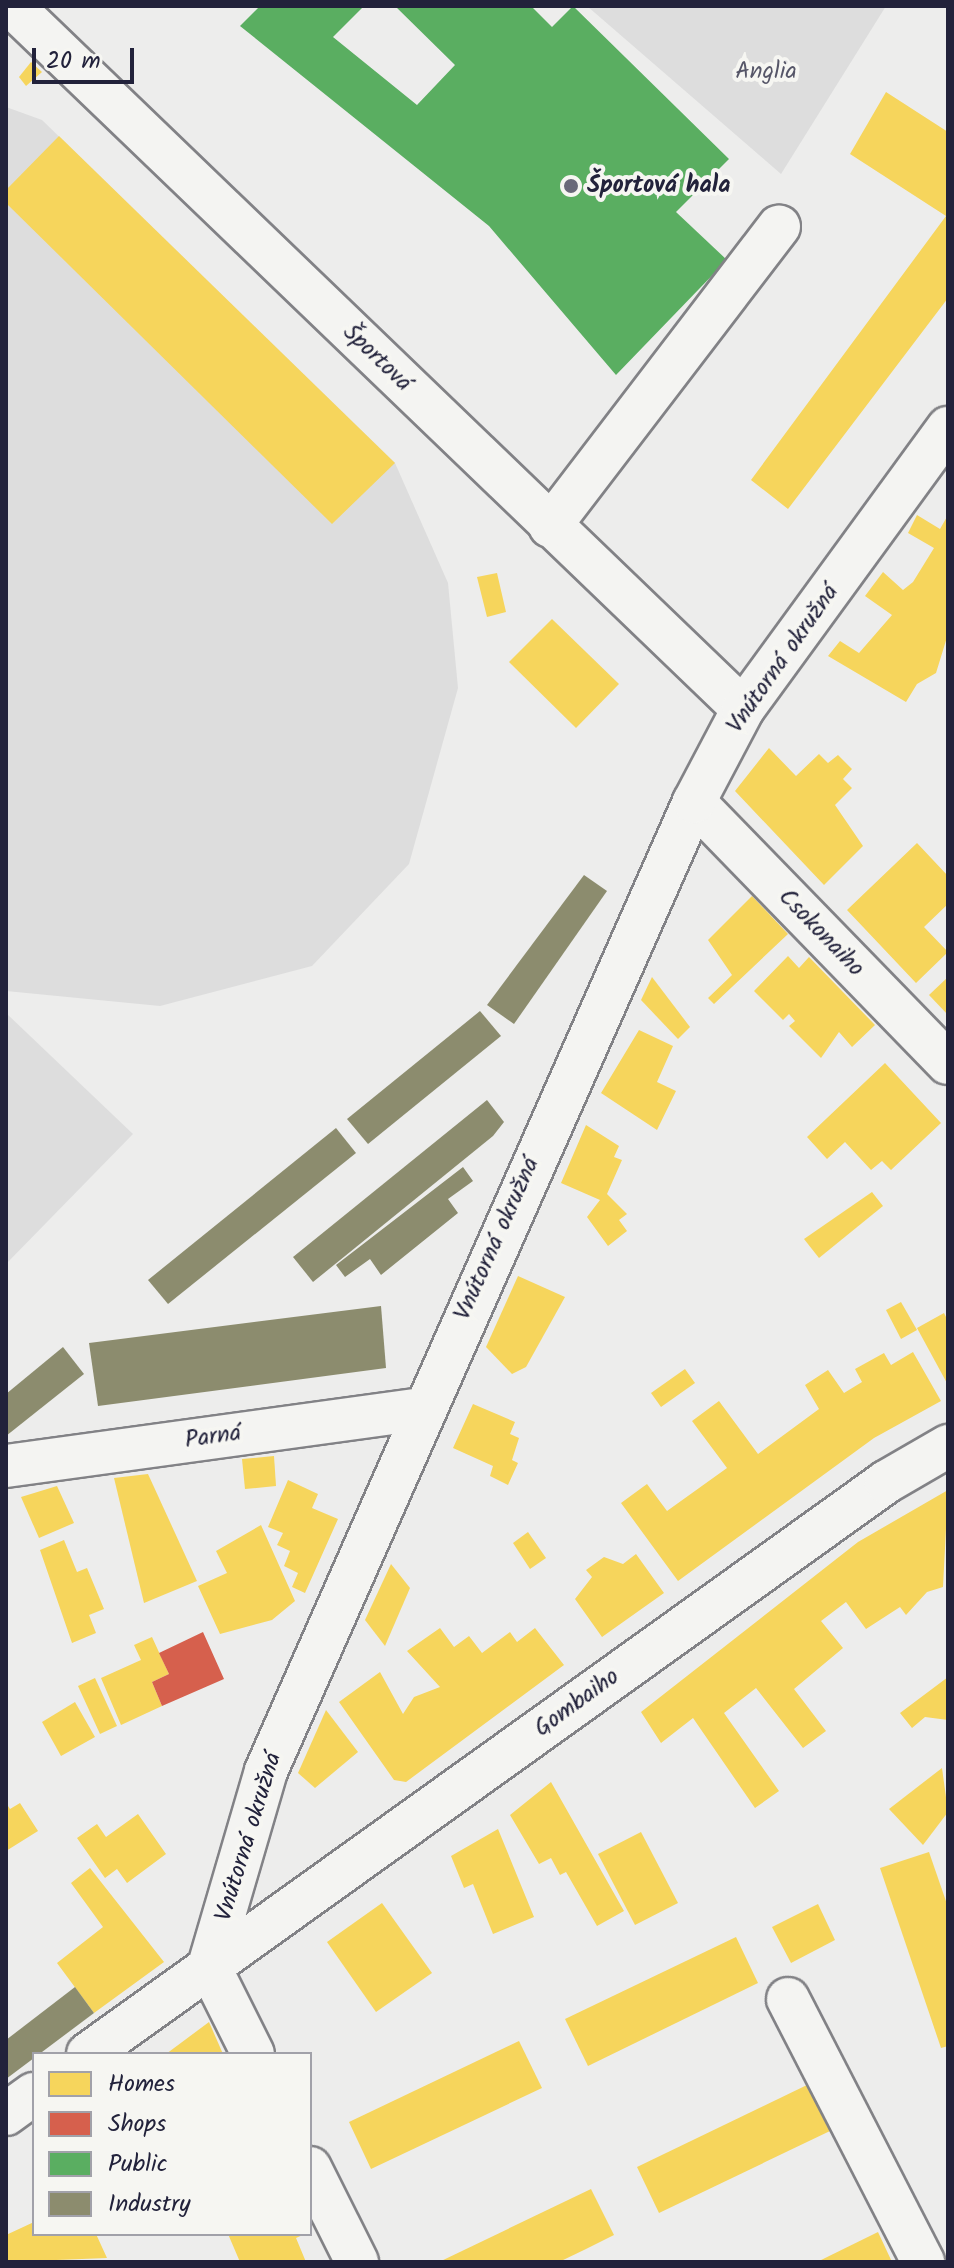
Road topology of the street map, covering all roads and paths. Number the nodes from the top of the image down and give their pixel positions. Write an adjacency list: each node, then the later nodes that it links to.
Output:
1 (12, 6): 4 (street, Športová)
2 (779, 227): 4 (street)
3 (948, 428): 5 (street, Vnútorná okružná)
4 (550, 526): 5 (street, Športová)
5 (743, 709): 6 (street, Vnútorná okružná)
6 (694, 802): 7 (street, Csokonaiho); 8 (street, Vnútorná okružná)
7 (948, 1063)
8 (421, 1409): 10 (street, Parná); 11 (street, Vnútorná okružná)
9 (948, 1446): 11 (street, Gombaiho)
10 (6, 1466)
11 (209, 1966): 13 (street); 14 (street)
12 (788, 1999): 19 (street)
13 (91, 2052)
14 (252, 2052)
15 (32, 2095): 16 (street)
16 (6, 2114)
17 (312, 2172): 18 (street)
18 (357, 2262)
19 (923, 2262)

